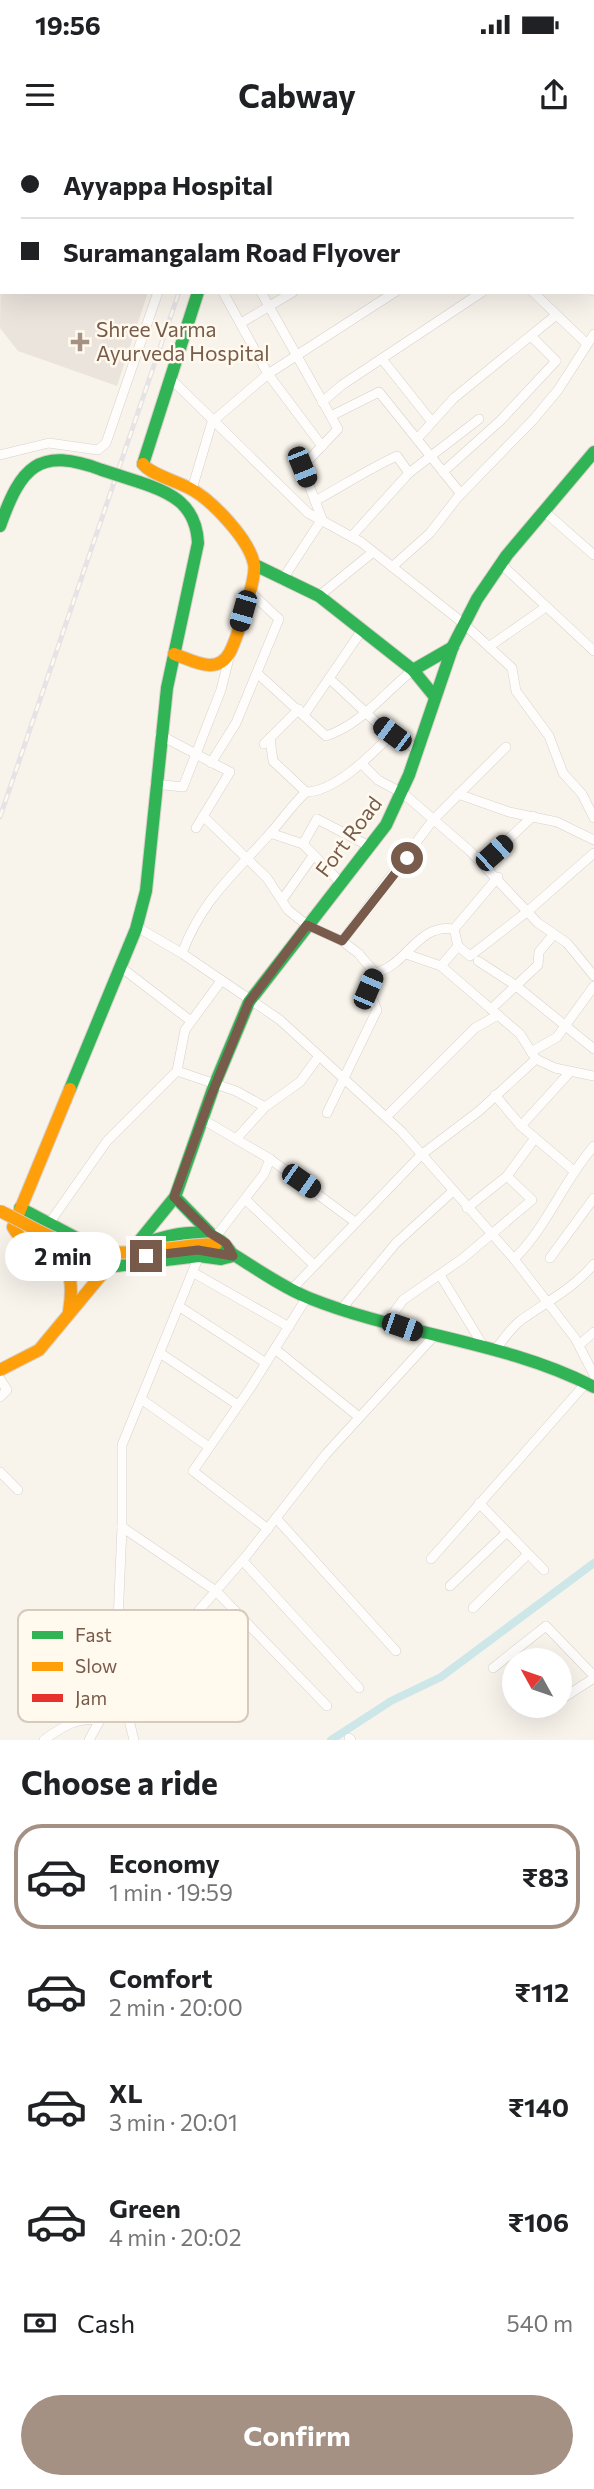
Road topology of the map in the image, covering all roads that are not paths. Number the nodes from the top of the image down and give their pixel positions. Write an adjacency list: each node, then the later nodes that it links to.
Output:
1 (157, 294): 27 (street)
2 (197, 294): 18 (street)
3 (224, 294): 11 (street)
4 (262, 294): 9 (street)
5 (289, 294): 9 (street)
6 (392, 294): 15 (street)
7 (479, 294): 16 (street)
8 (535, 294): 10 (street)
9 (270, 304): 11 (street); 15 (street)
10 (555, 316): 13 (street); 14 (street)
11 (242, 323): 17 (street)
12 (594, 334): 14 (street)
13 (532, 337): 23 (street); 29 (street)
14 (587, 344): 32 (street)
15 (295, 357): 17 (street); 19 (street)
16 (382, 359): 19 (street); 23 (street)
17 (268, 374): 22 (street); 25 (street)
18 (170, 377): 22 (street); 31 (street)
19 (322, 402): 20 (street)
20 (331, 416): 24 (street); 25 (street)
21 (480, 419): 28 (street)
22 (212, 422): 31 (street); 35 (street)
23 (432, 422): 24 (street)
24 (417, 439): 28 (street)
25 (322, 446): 33 (street)
26 (594, 452): 34 (street, Fort Road)
27 (0, 455)
28 (430, 455): 29 (street); 30 (street)
29 (443, 471): 32 (street)
30 (409, 473): 33 (street); 37 (street)
31 (192, 489): 40 (street)
32 (461, 494): 42 (street)
33 (315, 501): 35 (street)
34 (545, 512): 39 (street); 41 (street, Fort Road)
35 (322, 519): 37 (street); 43 (street)
36 (0, 526): 52 (street, bridge)
37 (352, 536): 38 (street)
38 (373, 552): 42 (street); 45 (street)
39 (594, 555)
40 (255, 565): 43 (street); 44 (street)
41 (502, 565): 46 (street); 47 (street, Fort Road)
42 (392, 567): 47 (street)
43 (282, 580): 45 (street)
44 (249, 591): 53 (street); 55 (street)
45 (319, 596): 48 (street)
46 (546, 607): 49 (street); 51 (street)
47 (463, 623): 49 (street); 50 (street, Fort Road)
48 (362, 631): 54 (street); 56 (street)
49 (490, 646): 73 (street)
50 (453, 647): 54 (street); 57 (street, Fort Road)
51 (594, 651)
52 (174, 654): 53 (street); 61 (street)
53 (229, 656): 64 (street)
54 (413, 670): 57 (street); 59 (street)
55 (257, 673): 58 (street); 65 (street)
56 (330, 679): 58 (street); 59 (street)
57 (435, 697): 63 (street, Fort Road)
58 (302, 712): 59 (street); 68 (street)
59 (367, 714): 60 (street)
60 (392, 734): 63 (street); 66 (street)
61 (160, 735): 64 (street); 67 (street)
62 (506, 747): 70 (street)
63 (418, 750): 69 (street, Fort Road)
64 (195, 755): 65 (street); 67 (street)
65 (211, 763): 71 (street)
66 (362, 764): 68 (street); 69 (street)
67 (155, 784): 89 (street)
68 (306, 793): 76 (street)
69 (404, 794): 74 (street); 79 (street, Fort Road)
70 (458, 794): 72 (street); 74 (street)
71 (203, 816): 75 (street); 82 (street)
72 (533, 816): 77 (street); 83 (street)
73 (594, 818)
74 (433, 820): 83 (street); 92 (street)
75 (195, 828)
76 (271, 834): 78 (street); 82 (street)
77 (594, 840)
78 (303, 844): 79 (street); 81 (street)
79 (369, 846): 85 (street, Fort Road)
80 (594, 853): 87 (street)
81 (313, 856): 85 (street); 86 (street)
82 (248, 858): 86 (street); 94 (street)
83 (483, 863): 84 (street)
84 (498, 877): 87 (street); 90 (street)
85 (340, 881): 88 (street, Fort Road)
86 (282, 900): 88 (street)
87 (528, 911): 91 (street); 93 (street)
88 (307, 925): 92 (street); 105 (street, Fort Road)
89 (137, 927): 94 (street); 99 (street)
90 (454, 929): 93 (street); 95 (street)
91 (554, 934): 97 (street); 103 (street)
92 (342, 941): 100 (street)
93 (458, 946): 98 (street)
94 (182, 953): 102 (street)
95 (406, 954): 98 (street); 100 (street)
96 (478, 961): 103 (street)
97 (590, 963): 101 (street)
98 (441, 966): 106 (street)
99 (122, 968): 107 (street); 134 (street)
100 (375, 973): 115 (street)
101 (594, 976)
102 (220, 981): 105 (street); 107 (street)
103 (516, 985): 106 (street); 108 (street)
104 (594, 986): 108 (street)
105 (249, 1002): 110 (street); 116 (street, Fort Road)
106 (495, 1012): 111 (street); 120 (street)
107 (191, 1021): 112 (street)
108 (567, 1025): 109 (street); 111 (street)
109 (594, 1049)
110 (319, 1056): 115 (street); 118 (street)
111 (534, 1056): 113 (street); 117 (street)
112 (177, 1071): 116 (street); 139 (street)
113 (570, 1072): 114 (street); 122 (street)
114 (594, 1076)
115 (343, 1079): 119 (street); 120 (street)
116 (214, 1086): 118 (street); 121 (street, Fort Road)
117 (495, 1095): 122 (street); 126 (street)
118 (265, 1107): 123 (street)
119 (327, 1113)
120 (386, 1117): 126 (street)
121 (202, 1119): 123 (street); 131 (street, Fort Road)
122 (521, 1126): 124 (street)
123 (237, 1138): 127 (street)
124 (535, 1138): 128 (street); 129 (street)
125 (594, 1146): 128 (street)
126 (421, 1155): 130 (street); 138 (street)
127 (270, 1159): 133 (street); 138 (street)
128 (573, 1171): 147 (street)
129 (507, 1176): 135 (street); 140 (street)
130 (452, 1192): 135 (street); 157 (street)
131 (174, 1197): 141 (street); 142 (street, Fort Road)
132 (594, 1198): 146 (street)
133 (246, 1200): 141 (street); 148 (street)
134 (20, 1208): 139 (street); 143 (street)
135 (467, 1208): 140 (street)
136 (0, 1211): 141 (street, bridge)
137 (0, 1218): 141 (street, bridge)
138 (355, 1222): 148 (street)
139 (48, 1226): 142 (street)
140 (491, 1234): 147 (street); 152 (street)
141 (214, 1241): 142 (street); 145 (street)
142 (136, 1245)
143 (50, 1251): 150 (street); 158 (street)
144 (200, 1256): 145 (street); 150 (street); 151 (street)
145 (233, 1256): 153 (street)
146 (550, 1258)
147 (514, 1259): 155 (street)
148 (313, 1264): 153 (street)
149 (594, 1264): 155 (street)
150 (108, 1267): 158 (street)
151 (194, 1273): 156 (street); 160 (street)
152 (440, 1275): 159 (street); 164 (street)
153 (291, 1290): 154 (street)
154 (307, 1297): 157 (street); 160 (street)
155 (547, 1304): 163 (street); 164 (street)
156 (180, 1307): 166 (street); 167 (street)
157 (343, 1307): 159 (street)
158 (69, 1312): 168 (street)
159 (387, 1322): 162 (street)
160 (289, 1327): 165 (street)
161 (594, 1332): 163 (street)
162 (434, 1336): 164 (street); 174 (street)
163 (579, 1345): 170 (street)
164 (490, 1348): 170 (street)
165 (275, 1349): 167 (street); 174 (street)
166 (160, 1353): 172 (street); 173 (street)
167 (266, 1363): 173 (street)
168 (0, 1370)
169 (0, 1378): 171 (street)
170 (592, 1378): 178 (street)
171 (0, 1397)
172 (141, 1399): 175 (street); 180 (street)
173 (238, 1405): 175 (street)
174 (359, 1417): 179 (street)
175 (209, 1447): 181 (street)
176 (0, 1472): 177 (street)
177 (18, 1490)
178 (479, 1503): 182 (street); 184 (street)
179 (276, 1518): 181 (street); 196 (street)
180 (122, 1527): 188 (street); 190 (street)
181 (268, 1529): 185 (street)
182 (507, 1532): 183 (street); 187 (street)
183 (528, 1554): 186 (street); 189 (street)
184 (431, 1559)
185 (243, 1561): 188 (street); 201 (street)
186 (544, 1570)
187 (450, 1586)
188 (216, 1591): 191 (street); 192 (street)
189 (472, 1608)
190 (118, 1610)
191 (199, 1610)
192 (234, 1610)
193 (248, 1624): 203 (street)
194 (523, 1648): 195 (street)
195 (567, 1648)
196 (396, 1651)
197 (572, 1654): 200 (street)
198 (502, 1663): 199 (street)
199 (493, 1668)
200 (594, 1677): 202 (street)
201 (359, 1688)
202 (572, 1692)
203 (327, 1706)
204 (74, 1722): 207 (street)
205 (99, 1722): 208 (street)
206 (129, 1722): 209 (street)
207 (44, 1740)
208 (89, 1740)
209 (134, 1740)

